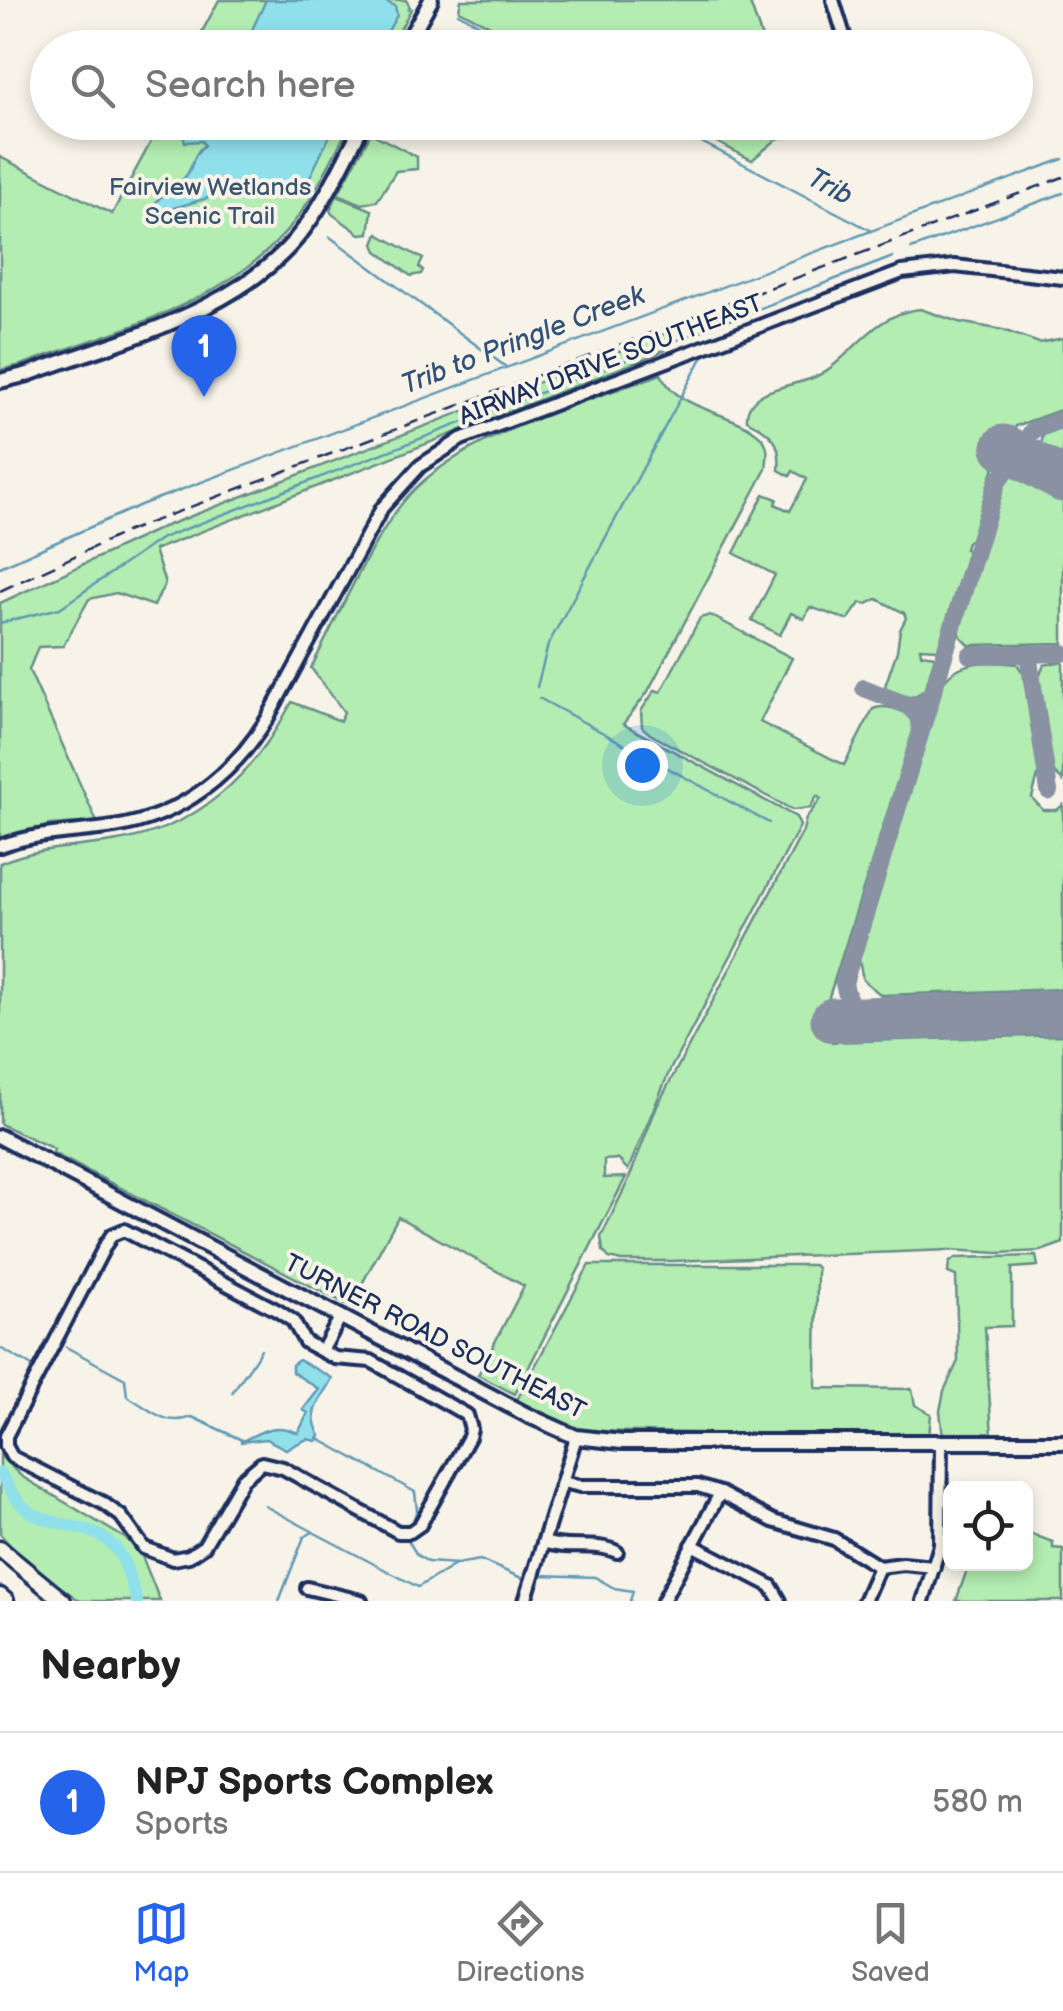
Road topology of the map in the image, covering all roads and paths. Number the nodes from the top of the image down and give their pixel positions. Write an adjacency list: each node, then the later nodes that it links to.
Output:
1 (430, 0): 3 (main road)
2 (834, 0): 4 (street)
3 (414, 30)
4 (843, 30)
5 (354, 140): 7 (main road)
6 (1063, 278): 8 (street, AIRWAY DRIVE SOUTHEAST)
7 (0, 381)
8 (0, 846)
9 (0, 1137): 10 (main road, TURNER ROAD SOUTHEAST)
10 (340, 1316): 11 (street); 12 (main road, TURNER ROAD SOUTHEAST)
11 (322, 1351): 11 (street)
12 (576, 1437): 14 (main road, TURNER ROAD SOUTHEAST); 15 (street)
13 (1063, 1442): 14 (main road, TURNER ROAD SOUTHEAST)
14 (941, 1444): 22 (street)
15 (563, 1482): 16 (street); 17 (street)
16 (720, 1493): 18 (street); 21 (street)
17 (544, 1542): 20 (street); 28 (street)
18 (692, 1546): 29 (street); 30 (street)
19 (0, 1549): 26 (highway)
20 (617, 1552)
21 (879, 1566): 22 (street); 31 (street)
22 (934, 1567): 32 (street)
23 (307, 1588): 27 (street)
24 (0, 1596): 25 (highway)
25 (6, 1601)
26 (64, 1601)
27 (361, 1601)
28 (525, 1601)
29 (662, 1601)
30 (780, 1601)
31 (864, 1601)
32 (923, 1601)

